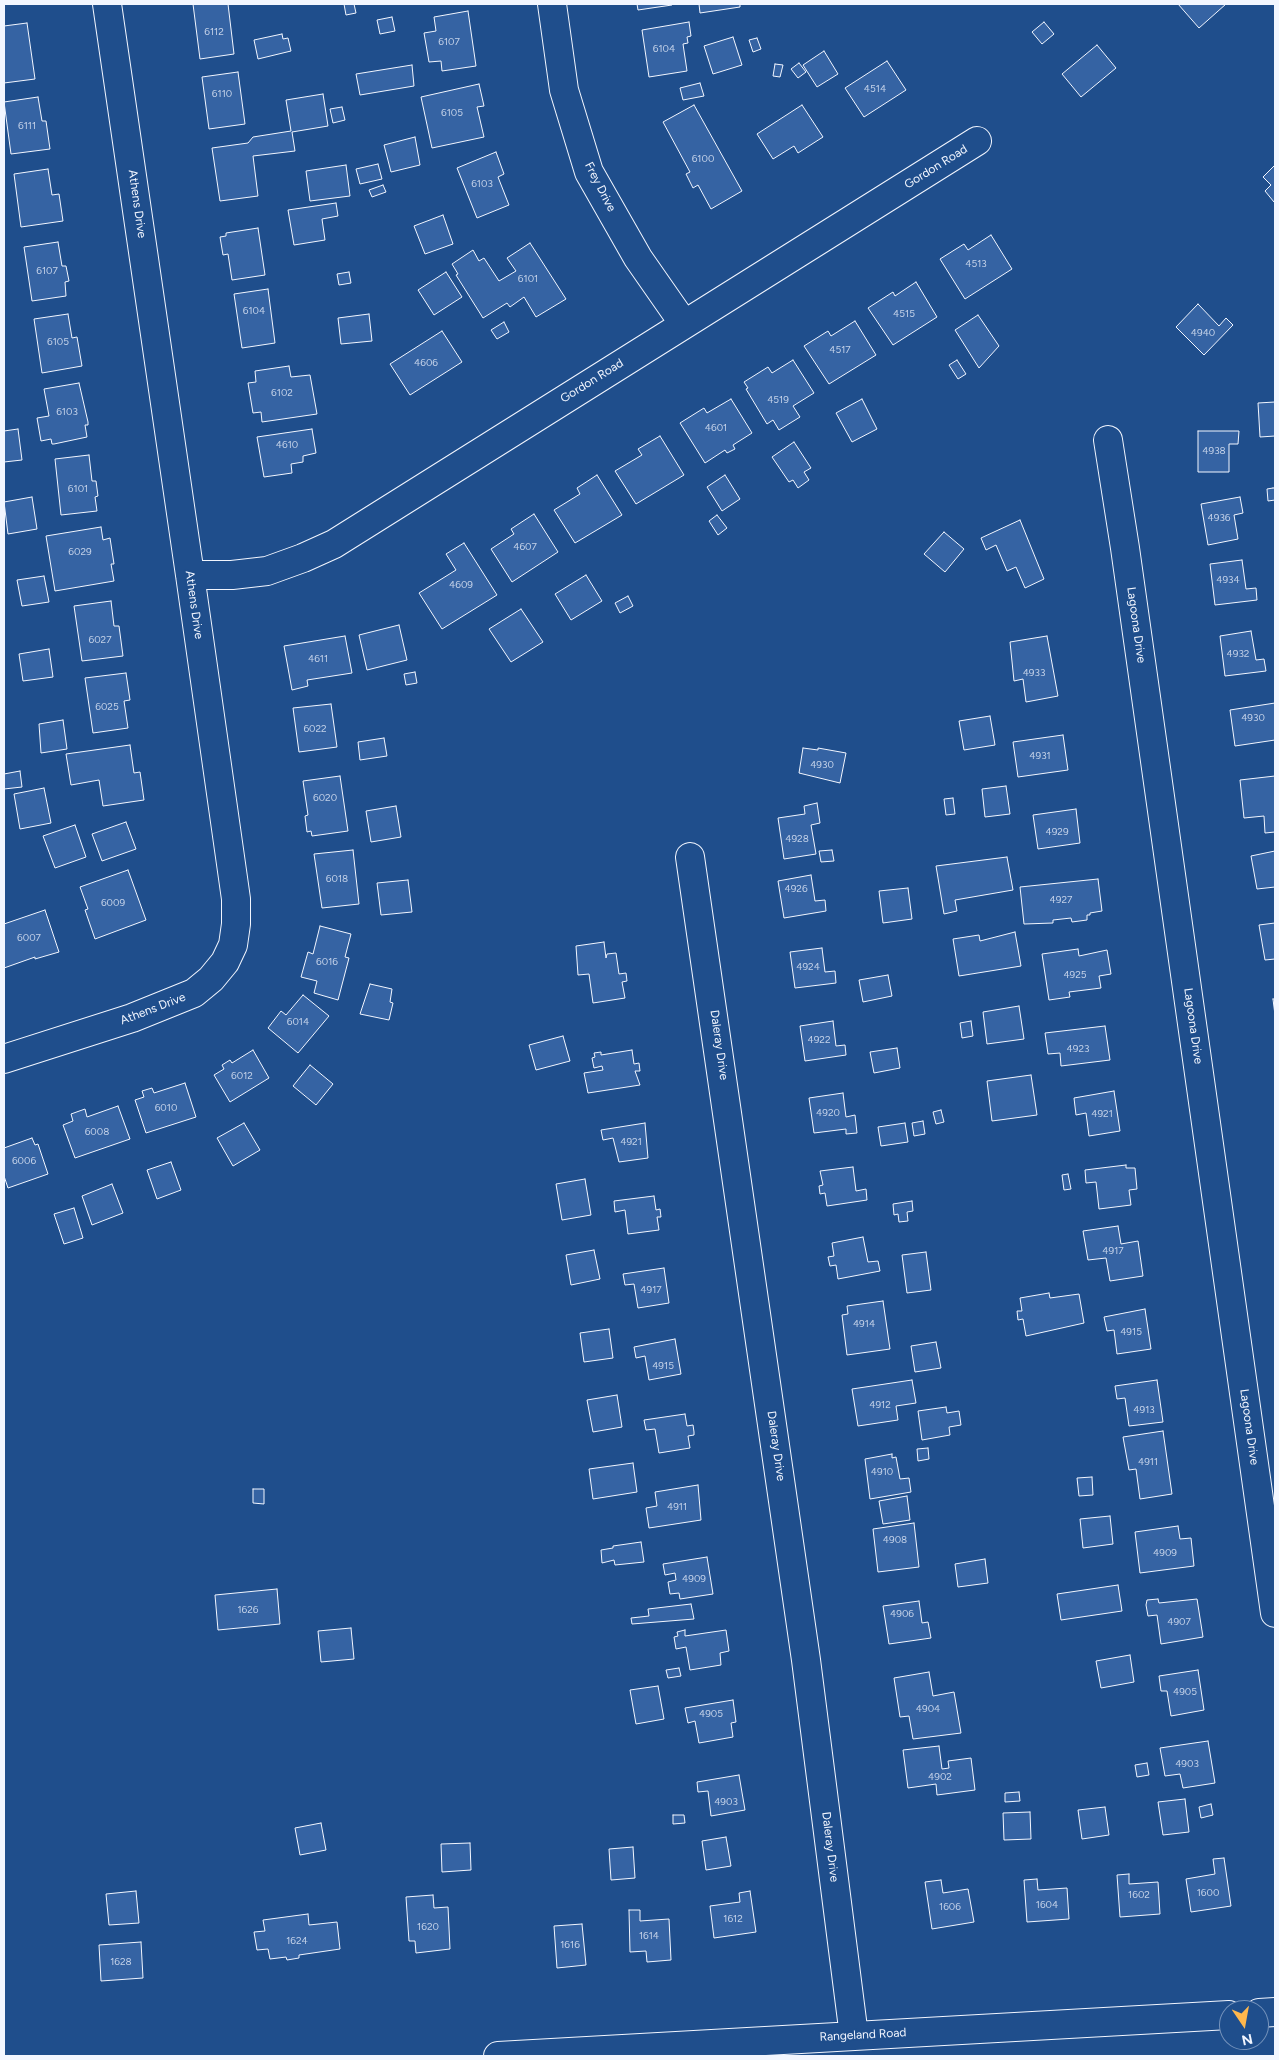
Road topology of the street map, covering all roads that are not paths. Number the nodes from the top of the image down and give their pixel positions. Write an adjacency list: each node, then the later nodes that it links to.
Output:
1 (108, 4): 6 (street, Athens Drive)
2 (552, 4): 4 (street, Frey Drive)
3 (977, 141): 4 (street, Gordon Road)
4 (684, 324): 6 (street, Gordon Road)
5 (1108, 440): 9 (street, Lagoona Drive)
6 (190, 575): 8 (street, Athens Drive)
7 (690, 857): 11 (street, Daleray Drive)
8 (4, 1059)
9 (1275, 1613)
10 (1219, 2016): 11 (street, Rangeland Road)
11 (854, 2036): 12 (street, Rangeland Road)
12 (498, 2056)

